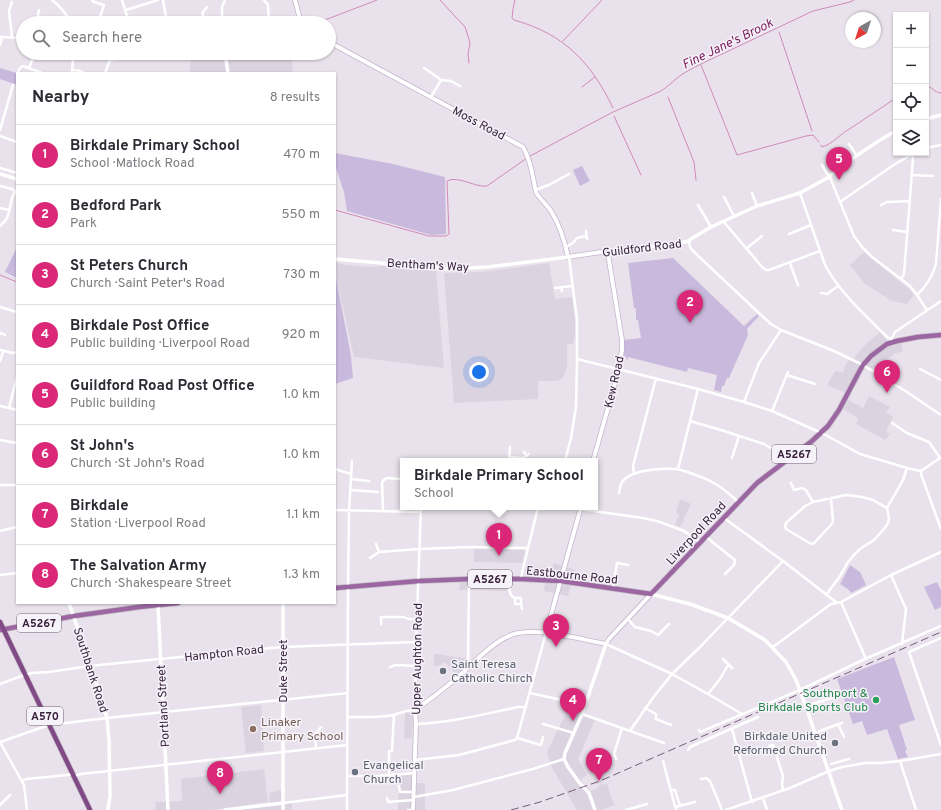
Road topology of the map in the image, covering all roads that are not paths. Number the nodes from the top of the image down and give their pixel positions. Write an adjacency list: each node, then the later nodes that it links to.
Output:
1 (53, 0): 14 (street)
2 (92, 0): 15 (street)
3 (122, 0): 12 (street)
4 (158, 0): 12 (street)
5 (163, 0): 17 (street)
6 (225, 0): 19 (street)
7 (264, 0): 20 (street)
8 (295, 0): 21 (main road)
9 (12, 2): 23 (street)
10 (207, 7): 18 (street)
11 (39, 10): 13 (street)
12 (126, 10): 16 (street)
13 (38, 16)
14 (67, 16)
15 (100, 16)
16 (127, 16)
17 (166, 16)
18 (202, 16)
19 (222, 16)
20 (269, 16)
21 (299, 16)
22 (1, 37): 23 (street); 25 (street)
23 (12, 37): 24 (street)
24 (16, 37)
25 (0, 45)
26 (336, 46): 42 (main road, Moss Road)
27 (33, 60): 31 (street)
28 (73, 60): 35 (street)
29 (110, 60): 37 (street)
30 (226, 60): 38 (street)
31 (30, 68): 33 (street); 34 (street)
32 (424, 68): 39 (street)
33 (18, 72)
34 (42, 72)
35 (72, 72): 36 (street)
36 (83, 72)
37 (105, 72)
38 (228, 72)
39 (441, 80): 41 (street); 42 (street)
40 (13, 85): 45 (street)
41 (460, 86)
42 (431, 97): 65 (main road, Moss Road)
43 (941, 115): 44 (street)
44 (929, 118)
45 (0, 130)
46 (893, 132): 52 (street, Guildford Road)
47 (0, 136): 48 (street)
48 (16, 142)
49 (849, 144): 52 (street)
50 (941, 144): 51 (street)
51 (929, 147)
52 (857, 156): 62 (street, Guildford Road)
53 (910, 156): 72 (street)
54 (913, 156): 60 (street)
55 (822, 165): 62 (street)
56 (0, 168): 57 (street)
57 (16, 173)
58 (0, 174): 63 (street)
59 (569, 174): 65 (street)
60 (912, 175): 61 (street); 71 (street)
61 (933, 176)
62 (829, 177): 68 (street, Guildford Road); 72 (street)
63 (16, 179)
64 (0, 186): 66 (street)
65 (536, 190): 89 (main road, Moss Road)
66 (16, 191): 77 (street)
67 (752, 193): 74 (street)
68 (800, 193): 74 (street, Guildford Road); 80 (street)
69 (724, 197): 78 (street)
70 (941, 199): 104 (street)
71 (910, 201): 75 (street); 85 (street)
72 (840, 202): 96 (street)
73 (698, 205): 82 (street)
74 (757, 206): 78 (street, Guildford Road)
75 (881, 206)
76 (0, 208): 77 (street)
77 (9, 210): 81 (street)
78 (734, 216): 79 (street, Guildford Road)
79 (723, 221): 82 (street, Guildford Road); 90 (street)
80 (811, 225): 86 (street); 91 (street)
81 (0, 226)
82 (711, 227): 88 (street, Guildford Road)
83 (893, 230): 85 (street)
84 (586, 231): 89 (street)
85 (907, 232): 96 (street)
86 (789, 234)
87 (762, 236): 90 (street)
88 (689, 241): 92 (street, Guildford Road); 109 (street)
89 (566, 247): 93 (main road, Moss Road)
90 (747, 248): 95 (street)
91 (820, 251): 95 (street); 99 (street)
92 (608, 254): 93 (main road, Guildford Road); 119 (main road, Kew Road)
93 (568, 257): 94 (street, Bentham's Way); 98 (street)
94 (336, 259)
95 (790, 263): 97 (street)
96 (901, 279): 104 (street)
97 (798, 285)
98 (572, 286): 100 (street); 116 (street)
99 (838, 286): 103 (street); 113 (street)
100 (562, 287): 101 (street); 102 (street)
101 (555, 288)
102 (562, 291)
103 (821, 293)
104 (917, 295): 107 (street)
105 (941, 301): 107 (street)
106 (0, 307): 108 (street)
107 (927, 310): 113 (street)
108 (16, 312)
109 (781, 330): 118 (street); 126 (street)
110 (0, 334): 111 (street)
111 (5, 334)
112 (941, 336): 113 (main road, Liverpool Road / A5267)
113 (891, 341): 118 (main road, Liverpool Road / A5267)
114 (2, 351): 115 (street); 117 (street)
115 (16, 352)
116 (577, 359): 119 (street); 143 (street)
117 (0, 361)
118 (863, 365): 131 (street); 134 (main road, Liverpool Road / A5267)
119 (619, 369): 121 (street); 144 (main road, Kew Road)
120 (920, 369): 122 (street)
121 (656, 378): 125 (street); 154 (street)
122 (941, 380)
123 (16, 381): 128 (street)
124 (814, 382): 130 (street)
125 (698, 389): 126 (street); 132 (street)
126 (744, 402): 130 (street)
127 (0, 406): 128 (street)
128 (9, 408): 129 (street)
129 (16, 410)
130 (772, 411): 134 (street)
131 (941, 415)
132 (690, 421): 135 (street); 150 (street)
133 (892, 423): 146 (street)
134 (821, 433): 147 (main road, Liverpool Road / A5267); 149 (street)
135 (739, 436): 145 (street); 147 (street)
136 (0, 440): 137 (street)
137 (16, 443)
138 (510, 447): 140 (street)
139 (524, 452): 142 (street)
140 (510, 457): 141 (street)
141 (515, 458)
142 (523, 458)
143 (566, 458)
144 (595, 458)
145 (732, 458)
146 (940, 458): 152 (street)
147 (788, 459): 166 (main road, Liverpool Road / A5267)
148 (352, 462): 153 (street)
149 (907, 468): 152 (street); 167 (street)
150 (678, 469): 154 (street); 166 (street)
151 (336, 470): 153 (street)
152 (920, 471): 177 (street)
153 (351, 474): 156 (street)
154 (634, 474): 163 (street)
155 (400, 479): 170 (street)
156 (351, 480): 157 (street); 161 (street)
157 (369, 481)
158 (791, 483): 165 (street)
159 (0, 485): 160 (street)
160 (16, 485)
161 (350, 490): 162 (street); 169 (street)
162 (378, 492)
163 (619, 493)
164 (831, 498): 165 (street); 165 (street); 167 (street)
165 (813, 502)
166 (739, 503): 175 (main road, Liverpool Road / A5267)
167 (887, 508): 202 (street)
168 (336, 510): 169 (street)
169 (349, 510): 170 (street); 198 (street)
170 (383, 510): 174 (street)
171 (537, 510): 182 (street)
172 (579, 510): 196 (main road)
173 (593, 510): 180 (street)
174 (420, 512): 183 (street, Upper Aughton Road)
175 (724, 518): 179 (main road, Liverpool Road / A5267); 187 (street)
176 (16, 527): 178 (street)
177 (941, 529)
178 (0, 531)
179 (706, 536): 180 (main road, Liverpool Road / A5267); 190 (street)
180 (701, 542): 201 (main road, Liverpool Road / A5267)
181 (376, 544): 184 (street)
182 (528, 548): 183 (street); 195 (street)
183 (419, 549): 184 (street); 197 (street, Upper Aughton Road)
184 (379, 552): 186 (street)
185 (941, 552): 192 (street)
186 (370, 558)
187 (783, 561): 202 (street); 212 (street)
188 (628, 565): 200 (street)
189 (16, 573): 191 (street)
190 (726, 574)
191 (0, 575)
192 (891, 575): 205 (street); 224 (street)
193 (469, 579): 194 (main road, Eastbourne Road / A5267); 197 (main road, Eastbourne Road / A5267); 231 (street)
194 (510, 579): 195 (main road, Eastbourne Road / A5267); 203 (street)
195 (521, 579): 196 (main road, Eastbourne Road / A5267)
196 (561, 581): 200 (main road, Eastbourne Road / A5267); 220 (main road)
197 (419, 582): 198 (main road, A5267); 213 (street, Upper Aughton Road)
198 (348, 586): 199 (main road, A5267); 225 (street)
199 (336, 588)
200 (613, 588): 201 (main road, Eastbourne Road / A5267)
201 (651, 594): 212 (street); 214 (main road, Liverpool Road)
202 (826, 595): 204 (street)
203 (515, 598): 209 (street); 209 (street)
204 (836, 602): 205 (street); 227 (street)
205 (841, 602): 230 (street)
206 (69, 604): 211 (street, Southbank Road)
207 (158, 604): 211 (main road, A5267); 228 (street, Portland Street)
208 (283, 604): 226 (street, Duke Street)
209 (521, 604): 210 (street)
210 (522, 609)
211 (74, 616): 219 (main road, A5267); 233 (street, Southbank Road)
212 (728, 618): 227 (street); 237 (street)
213 (417, 619): 216 (street); 222 (street, Upper Aughton Road)
214 (628, 620): 217 (street); 223 (main road, Liverpool Road)
215 (0, 622): 219 (highway, A570)
216 (381, 624)
217 (669, 624)
218 (941, 626): 224 (street)
219 (2, 630): 238 (highway, A570)
220 (546, 633): 223 (main road); 231 (main road); 242 (street)
221 (941, 638): 277 (street)
222 (416, 642): 225 (street, Hampton Road); 234 (street, Upper Aughton Road)
223 (606, 644): 237 (street); 246 (street, Liverpool Road)
224 (902, 644): 230 (street)
225 (348, 645): 226 (street, Hampton Road); 241 (street)
226 (282, 647): 228 (street, Hampton Road); 245 (street, Duke Street)
227 (772, 647): 240 (street)
228 (161, 659): 233 (street, Hampton Road); 251 (street, Portland Street)
229 (723, 659): 232 (street)
230 (866, 659): 240 (street)
231 (470, 665): 250 (main road)
232 (728, 665): 236 (street); 243 (street)
233 (91, 666): 238 (street, Hampton Road); 257 (street, Southbank Road)
234 (416, 666): 235 (street); 250 (street, Upper Aughton Road)
235 (390, 667)
236 (732, 668)
237 (672, 674): 243 (street); 249 (street)
238 (26, 675): 239 (street, Hampton Road); 262 (highway, A570)
239 (0, 684)
240 (801, 691): 247 (street); 253 (street)
241 (348, 693): 245 (street); 255 (street)
242 (530, 693): 246 (street); 248 (street)
243 (708, 694): 253 (street)
244 (832, 698): 247 (street)
245 (283, 700): 251 (street); 281 (street, Duke Street)
246 (585, 705): 252 (street, Liverpool Road)
247 (806, 706): 270 (street)
248 (526, 707): 259 (street); 273 (street)
249 (646, 708): 263 (street); 268 (street)
250 (415, 710): 254 (street); 259 (main road, Upper Aughton Road)
251 (163, 713): 257 (street); 290 (street, Portland Street)
252 (582, 714): 265 (street); 269 (street, Liverpool Road)
253 (742, 714): 267 (street)
254 (394, 715): 255 (street); 298 (street)
255 (348, 717): 276 (street)
256 (758, 717): 266 (street)
257 (107, 718): 262 (street); 293 (street, Southbank Road)
258 (842, 723): 261 (street)
259 (416, 724): 286 (main road, Upper Aughton Road)
260 (543, 724): 269 (street)
261 (838, 724): 270 (street); 272 (street)
262 (49, 725): 274 (street); 296 (highway, A570)
263 (671, 725)
264 (321, 728): 279 (street)
265 (622, 728): 268 (street); 284 (street)
266 (732, 729): 280 (street); 311 (street)
267 (699, 730)
268 (630, 731): 275 (street)
269 (574, 733): 283 (street, Liverpool Road)
270 (816, 733): 294 (street)
271 (543, 737): 273 (street)
272 (844, 737)
273 (517, 738): 286 (street)
274 (0, 742): 300 (street)
275 (664, 743)
276 (347, 745): 279 (street); 297 (street)
277 (941, 745)
278 (769, 746): 303 (street)
279 (316, 748): 281 (street)
280 (688, 750)
281 (283, 752): 290 (street); 312 (street, Duke Street)
282 (941, 754): 289 (street)
283 (564, 759): 309 (street); 327 (street)
284 (616, 759)
285 (849, 759): 288 (street)
286 (414, 760): 295 (main road, Upper Aughton Road)
287 (663, 761): 302 (street)
288 (840, 761): 291 (street); 292 (street)
289 (900, 761): 292 (street); 333 (street)
290 (166, 764): 293 (street); 321 (street, Portland Street)
291 (831, 764)
292 (842, 767): 294 (street)
293 (109, 771): 296 (street); 320 (street, Southbank Road)
294 (829, 771): 303 (street); 332 (street)
295 (414, 773): 298 (street); 304 (main road, Upper Aughton Road)
296 (73, 775): 300 (street); 319 (highway, A570)
297 (347, 776): 298 (street); 306 (street)
298 (389, 776)
299 (701, 779): 329 (street)
300 (22, 781): 318 (street)
301 (399, 786): 304 (street)
302 (671, 790): 315 (street); 316 (street)
303 (783, 790): 308 (street)
304 (413, 792): 309 (main road, Upper Aughton Road)
305 (10, 795): 314 (street)
306 (347, 795): 312 (street); 324 (street)
307 (387, 798): 309 (street)
308 (763, 798): 311 (street); 331 (street)
309 (413, 799): 326 (main road, Upper Aughton Road)
310 (695, 802): 315 (street)
311 (752, 802): 330 (street)
312 (283, 803): 322 (street); 323 (street, Duke Street)
313 (647, 804): 317 (street)
314 (0, 805)
315 (680, 806): 316 (street)
316 (676, 808)
317 (632, 809): 328 (street)
318 (27, 810)
319 (90, 810)
320 (108, 810)
321 (168, 810)
322 (225, 810)
323 (283, 810)
324 (347, 810)
325 (408, 810): 326 (street)
326 (413, 810)
327 (595, 810)
328 (626, 810)
329 (722, 810)
330 (727, 810)
331 (767, 810)
332 (842, 810)
333 (916, 810)

